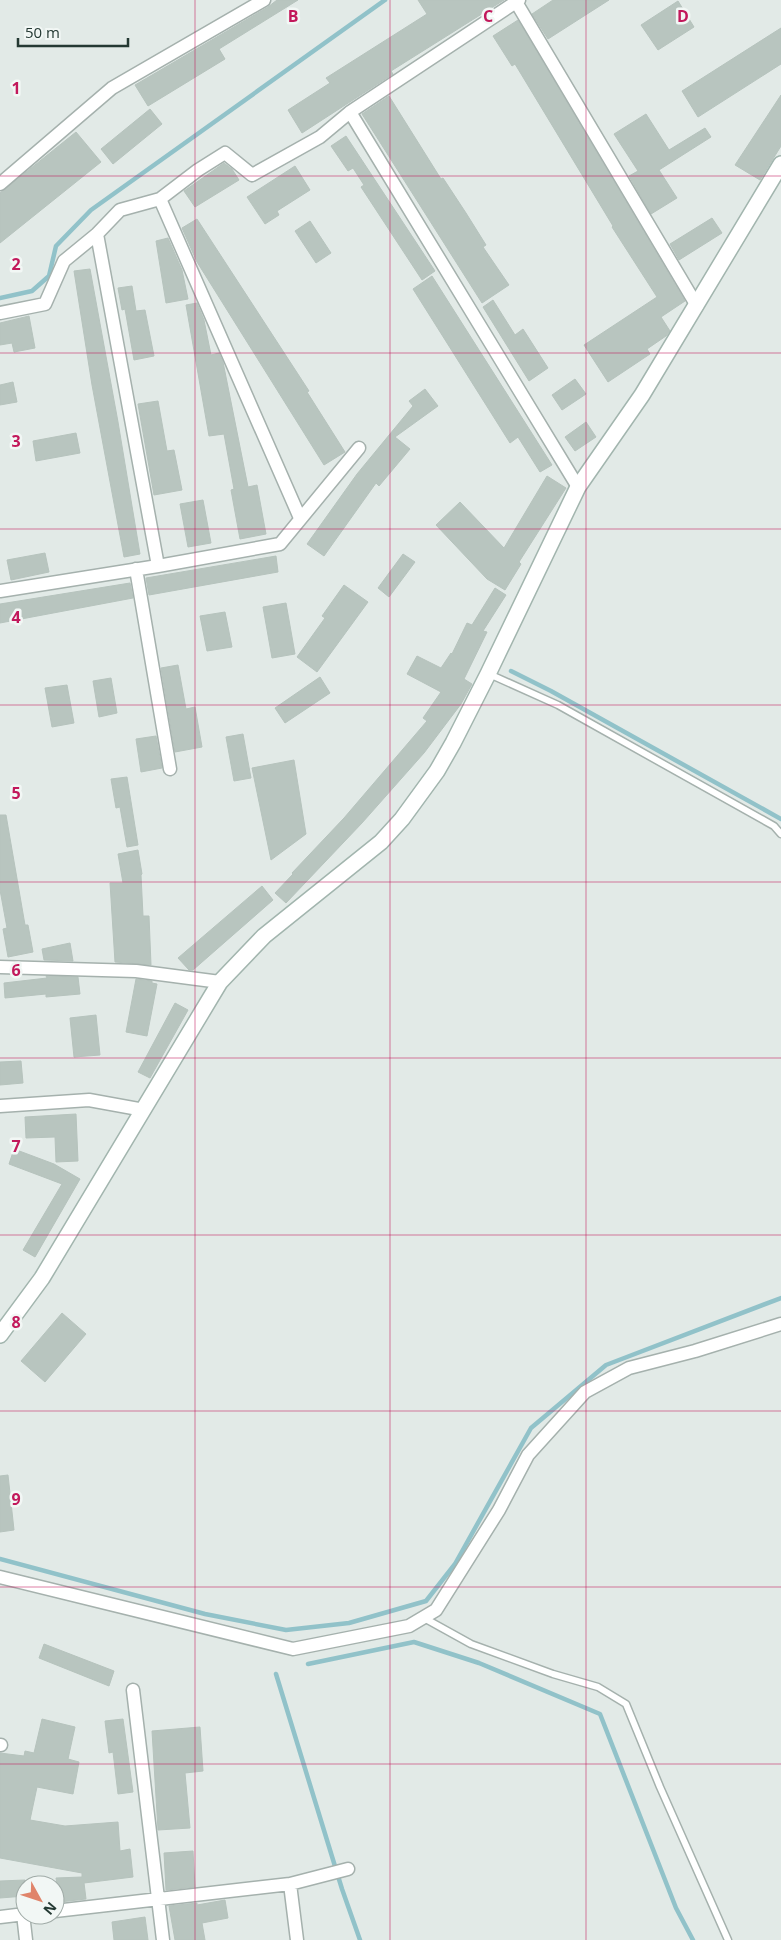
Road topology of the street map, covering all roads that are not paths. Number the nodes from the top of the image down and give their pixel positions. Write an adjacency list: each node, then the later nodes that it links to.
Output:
1 (264, 0): 5 (street)
2 (518, 1): 3 (street); 8 (street)
3 (350, 112): 6 (street); 11 (street)
4 (781, 164): 8 (street)
5 (0, 184)
6 (160, 199): 7 (street); 12 (street)
7 (97, 234): 9 (street); 13 (street)
8 (697, 306): 11 (street)
9 (0, 313)
10 (359, 448): 12 (street)
11 (578, 487): 16 (street)
12 (300, 518): 13 (street)
13 (158, 566): 14 (street)
14 (136, 569): 15 (street); 17 (street)
15 (0, 591)
16 (488, 674): 18 (lane); 20 (street)
17 (170, 769)
18 (781, 834)
19 (0, 967): 20 (street)
20 (220, 982): 22 (street)
21 (0, 1106): 22 (street)
22 (144, 1110): 24 (street)
23 (781, 1324): 26 (street)
24 (0, 1335)
25 (0, 1577): 26 (street)
26 (423, 1617): 38 (lane)
27 (133, 1690): 30 (street)
28 (348, 1869): 29 (street)
29 (290, 1884): 30 (street); 37 (street)
30 (157, 1899): 31 (street); 36 (street)
31 (65, 1909)
32 (15, 1915): 33 (street)
33 (0, 1917)
34 (25, 1925): 35 (street)
35 (26, 1940)
36 (163, 1940)
37 (297, 1940)
38 (728, 1940)

